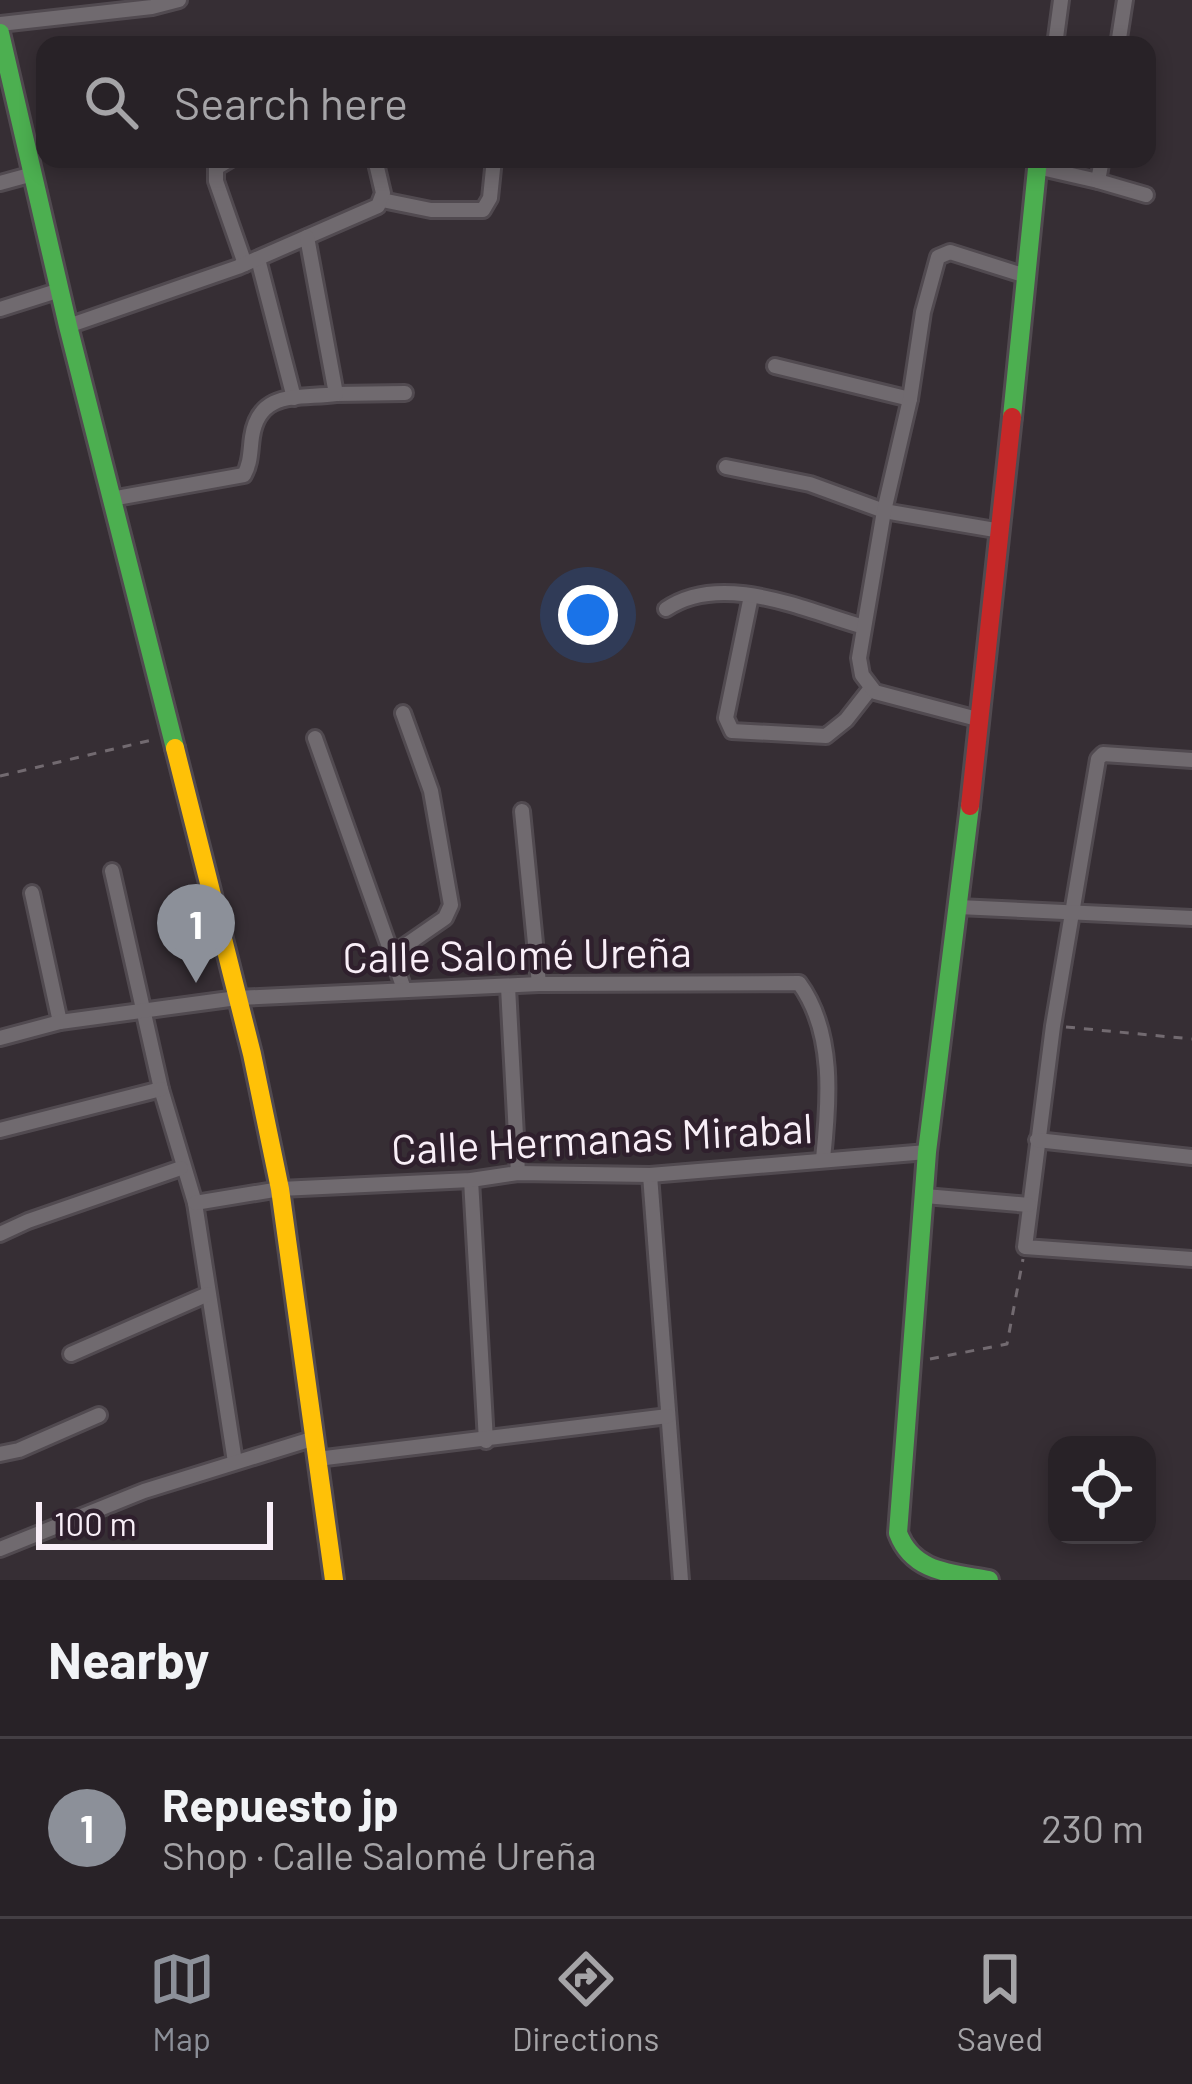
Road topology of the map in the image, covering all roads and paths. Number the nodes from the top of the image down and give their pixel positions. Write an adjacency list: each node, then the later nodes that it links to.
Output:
1 (179, 0): 4 (street)
2 (1061, 0): 6 (street)
3 (1125, 0): 7 (street)
4 (0, 24)
5 (0, 33): 8 (street)
6 (1056, 36)
7 (1119, 36)
8 (6, 84): 15 (street)
9 (216, 168): 21 (street)
10 (377, 168): 19 (street)
11 (493, 168): 19 (street)
12 (1037, 168): 22 (street)
13 (1055, 168): 16 (street)
14 (1101, 168): 16 (street)
15 (33, 174): 17 (street); 23 (street)
16 (1099, 181): 18 (street)
17 (0, 184)
18 (1146, 195)
19 (382, 200): 20 (street)
20 (307, 237): 21 (street); 28 (street)
21 (251, 261): 25 (street); 29 (street)
22 (1026, 276): 30 (street); 34 (street)
23 (60, 290): 24 (street); 25 (street)
24 (0, 309)
25 (68, 326): 32 (street)
26 (775, 365): 30 (street)
27 (405, 393): 28 (street)
28 (336, 394): 29 (street)
29 (294, 398): 32 (street)
30 (910, 399): 33 (street)
31 (726, 467): 33 (street)
32 (111, 499): 41 (street)
33 (884, 511): 34 (street); 37 (street)
34 (1001, 531): 40 (street)
35 (751, 596): 36 (street); 37 (street); 38 (street)
36 (665, 608)
37 (864, 627): 38 (street)
38 (872, 688): 40 (street)
39 (403, 713): 51 (street)
40 (981, 720): 48 (street)
41 (170, 736): 44 (path); 55 (street)
42 (315, 738): 51 (street)
43 (1192, 760): 49 (street)
44 (0, 776)
45 (523, 811): 52 (street)
46 (112, 871): 56 (street)
47 (32, 893): 57 (street)
48 (958, 907): 49 (street); 64 (street)
49 (1071, 912): 50 (street); 58 (street)
50 (1192, 918)
51 (393, 954): 54 (street)
52 (539, 984): 53 (street, Calle Salomé Ureña); 66 (street, Calle Salomé Ureña)
53 (508, 987): 54 (street, Calle Salomé Ureña); 68 (street)
54 (404, 988): 55 (street, Calle Salomé Ureña)
55 (237, 998): 56 (street, Calle Salomé Ureña); 71 (street)
56 (144, 1009): 57 (street, Calle Salomé Ureña); 61 (street)
57 (60, 1022): 59 (street, Calle Salomé Ureña)
58 (1052, 1026): 60 (path); 63 (street)
59 (0, 1038)
60 (1192, 1039)
61 (161, 1089): 62 (street); 67 (street)
62 (0, 1130)
63 (1037, 1140): 65 (street); 74 (street)
64 (927, 1152): 66 (street, Calle Hermanas Mirabal); 72 (street)
65 (1192, 1157)
66 (823, 1159): 69 (street, Calle Hermanas Mirabal)
67 (181, 1168): 73 (street); 75 (street)
68 (518, 1173): 69 (street, Calle Hermanas Mirabal); 70 (street, Calle Hermanas Mirabal)
69 (650, 1175): 82 (street)
70 (471, 1180): 71 (street, Calle Hermanas Mirabal); 84 (street)
71 (280, 1189): 73 (street, Calle Hermanas Mirabal); 83 (street)
72 (925, 1196): 74 (street); 80 (street)
73 (195, 1203): 78 (street)
74 (1029, 1205): 76 (street)
75 (0, 1234)
76 (1025, 1247): 77 (street); 80 (path)
77 (1192, 1259)
78 (208, 1294): 79 (street); 87 (street)
79 (71, 1354)
80 (911, 1363): 91 (street)
81 (99, 1415): 85 (street)
82 (668, 1416): 84 (street); 90 (street)
83 (314, 1438): 86 (street); 87 (street)
84 (487, 1441): 86 (street)
85 (0, 1454)
86 (317, 1459): 89 (street)
87 (235, 1462): 88 (street)
88 (0, 1549)
89 (334, 1580)
90 (681, 1580)
91 (989, 1580)

